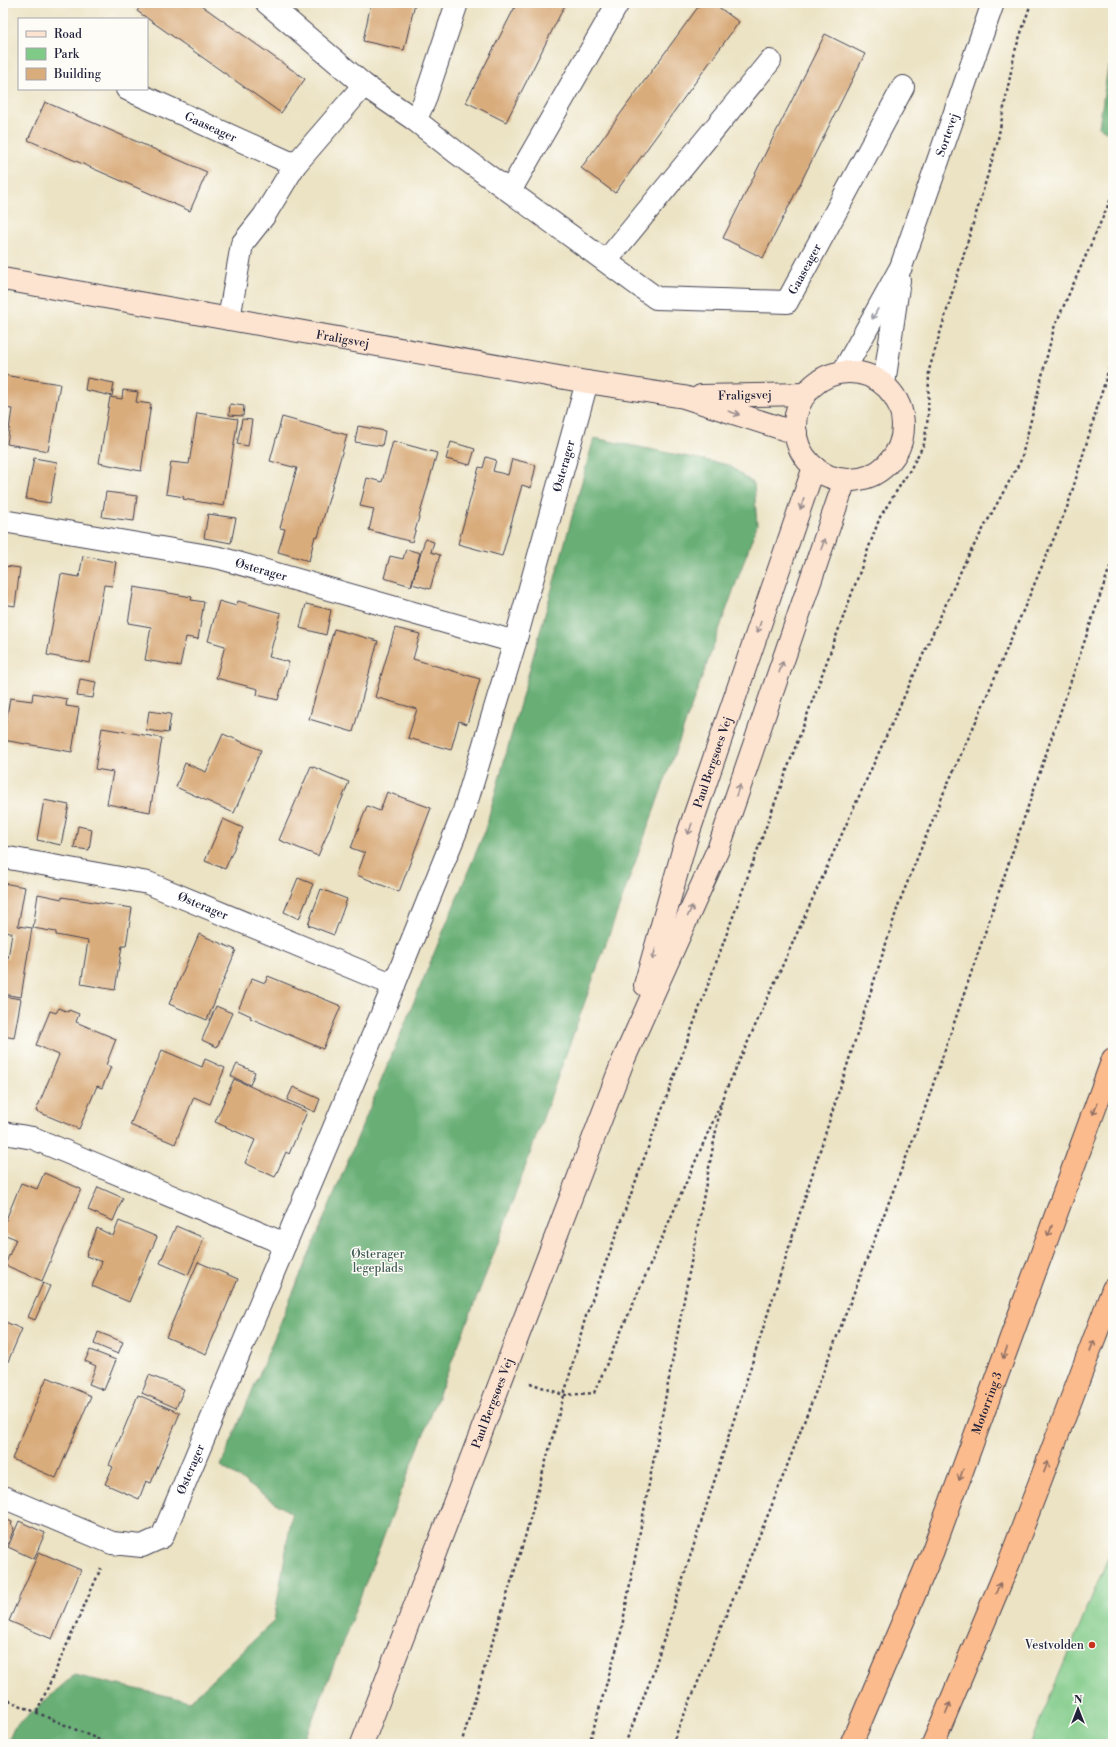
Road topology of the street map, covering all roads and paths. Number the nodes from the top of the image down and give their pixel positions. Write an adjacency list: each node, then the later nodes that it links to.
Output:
1 (457, 3): 10 (street)
2 (618, 3): 12 (street)
3 (993, 3): 15 (street, Sortevej)
4 (1031, 3): 39 (path)
5 (279, 7): 7 (street, Gaaseager)
6 (770, 61): 14 (street)
7 (364, 85): 10 (street, Gaaseager); 11 (street)
8 (903, 87): 14 (street, Gaaseager)
9 (129, 90): 11 (street, Gaaseager)
10 (415, 120): 12 (street, Gaaseager)
11 (295, 165): 17 (street)
12 (510, 191): 14 (street, Gaaseager)
13 (1113, 194): 34 (path)
14 (606, 261)
15 (901, 267): 19 (street, Sortevej, one-way to 19); 21 (street, Sortevej)
16 (3, 279): 17 (street, Fraligsvej)
17 (229, 318): 20 (street, Fraligsvej)
18 (1113, 355): 48 (path)
19 (843, 372): 21 (street); 22 (street)
20 (588, 382): 23 (street, Fraligsvej); 29 (street, Østerager)
21 (884, 384): 26 (street)
22 (806, 394): 23 (street, Fraligsvej); 24 (street)
23 (684, 397): 24 (street, Fraligsvej, one-way to 24)
24 (796, 433): 25 (street)
25 (814, 467): 26 (street); 33 (street, Paul Bergsøes Vej, one-way to 33)
26 (845, 480): 33 (street, Paul Bergsøes Vej, one-way to 26)
27 (3, 521): 29 (street, Østerager)
28 (1113, 558): 49 (path)
29 (515, 642): 31 (street, Østerager)
30 (3, 857): 31 (street, Østerager)
31 (394, 985): 36 (street, Østerager)
32 (1113, 1059): 50 (highway, Motorring 3, one-way to 50)
33 (623, 1062): 38 (street, Paul Bergsøes Vej)
34 (722, 1099): 39 (path); 47 (path)
35 (3, 1133): 36 (street)
36 (285, 1244): 41 (street, Østerager)
37 (1113, 1289): 51 (highway, one-way to 37)
38 (504, 1374): 39 (path); 45 (street, Paul Bergsøes Vej)
39 (564, 1395): 46 (path)
40 (3, 1497): 41 (street, Østerager)
41 (112, 1543): 43 (path)
42 (3, 1698): 43 (path)
43 (37, 1712): 44 (path)
44 (109, 1744)
45 (362, 1744)
46 (462, 1744)
47 (589, 1744)
48 (625, 1744)
49 (672, 1744)
50 (851, 1744)
51 (933, 1744)

